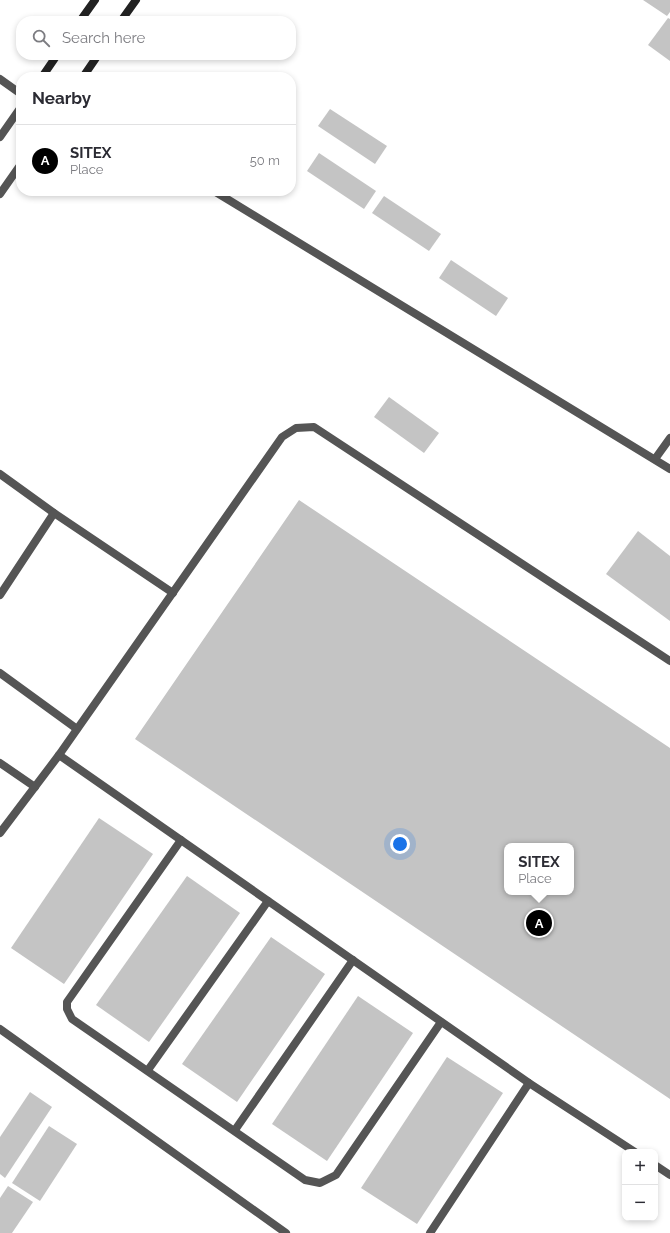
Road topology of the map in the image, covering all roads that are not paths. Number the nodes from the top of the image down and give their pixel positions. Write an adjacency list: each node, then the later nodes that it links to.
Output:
1 (95, 0): 3 (street)
2 (136, 0): 4 (street)
3 (84, 16)
4 (125, 16)
5 (54, 60): 7 (street)
6 (95, 60): 8 (street)
7 (45, 72)
8 (86, 72)
9 (0, 79): 10 (street)
10 (16, 90)
11 (16, 114): 12 (street)
12 (0, 137)
13 (16, 171): 14 (street)
14 (0, 194)
15 (222, 196): 17 (street)
16 (670, 438): 17 (street)
17 (655, 459): 18 (street)
18 (670, 469)
19 (0, 474): 20 (street)
20 (54, 513): 21 (street); 22 (street)
21 (173, 593): 23 (street); 25 (street)
22 (0, 595)
23 (670, 661)
24 (0, 673): 25 (street)
25 (77, 729): 26 (street)
26 (60, 755): 28 (street); 30 (street)
27 (0, 763): 28 (street)
28 (35, 787): 29 (street)
29 (0, 832)
30 (181, 840): 31 (street); 35 (street)
31 (268, 901): 32 (street); 35 (street)
32 (353, 960): 33 (street); 37 (street)
33 (441, 1022): 36 (street); 37 (street)
34 (0, 1029): 41 (street)
35 (148, 1070): 37 (street)
36 (529, 1083): 38 (street); 42 (street)
37 (235, 1130)
38 (630, 1149)
39 (658, 1167): 40 (street)
40 (670, 1174)
41 (286, 1233)
42 (430, 1233)

